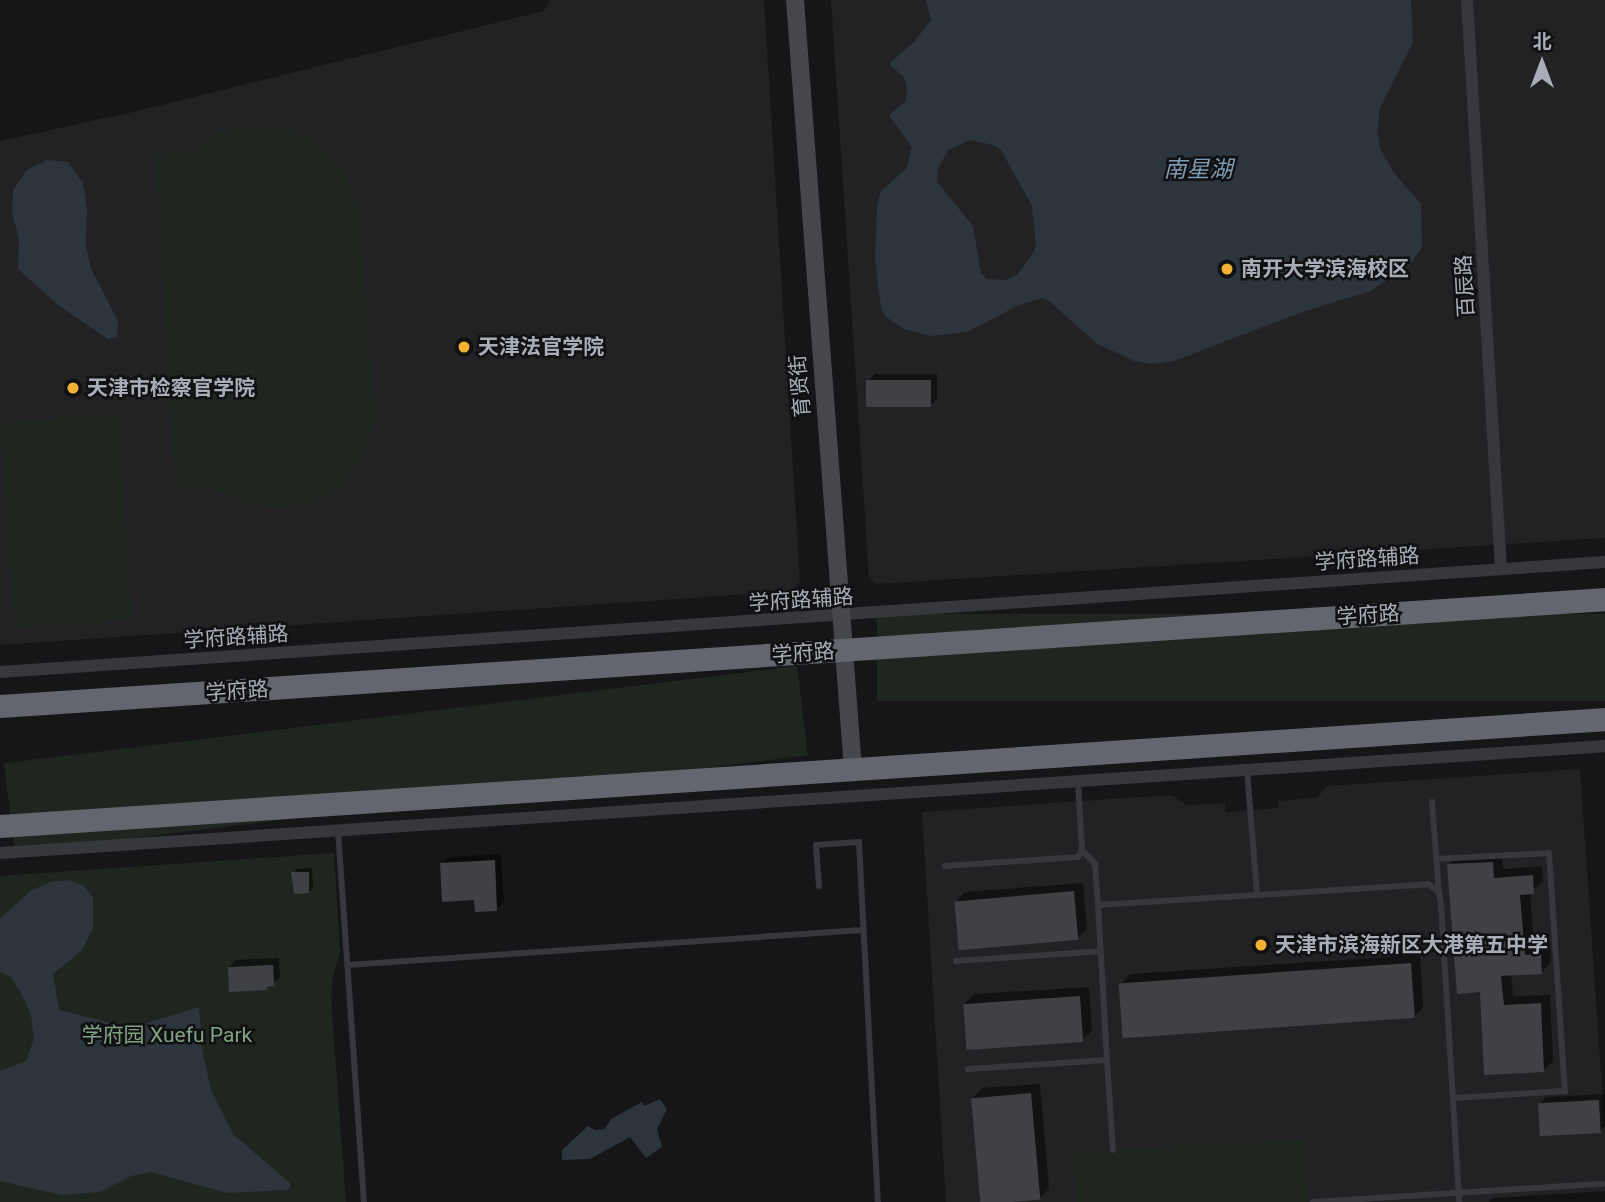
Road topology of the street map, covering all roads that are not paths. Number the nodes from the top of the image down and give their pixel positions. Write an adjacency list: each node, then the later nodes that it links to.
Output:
1 (795, 0): 6 (street, 育贤街)
2 (1467, 0): 4 (street, 百辰路)
3 (1605, 562): 4 (street, 学府路辅路)
4 (1501, 569): 6 (street, 学府路辅路)
5 (1605, 599): 7 (highway, 学府路)
6 (841, 616): 7 (street, 育贤街); 8 (street, 学府路辅路)
7 (844, 650): 9 (highway, 学府路); 12 (street, 育贤街)
8 (0, 672)
9 (0, 706)
10 (1605, 719): 12 (highway)
11 (1605, 746): 13 (street)
12 (853, 769): 16 (highway)
13 (1247, 769): 14 (street); 24 (lane)
14 (1077, 781): 17 (street); 18 (lane)
15 (1432, 802): 20 (lane)
16 (0, 826)
17 (338, 831): 19 (street); 29 (lane)
18 (1082, 850): 21 (lane); 25 (lane)
19 (0, 853)
20 (1436, 859): 23 (lane); 32 (lane)
21 (945, 866)
22 (818, 886): 26 (lane)
23 (1439, 892): 24 (lane); 32 (lane)
24 (1257, 895): 25 (lane)
25 (1098, 905): 27 (lane)
26 (862, 930): 29 (lane); 37 (lane)
27 (1101, 951): 28 (lane); 30 (lane)
28 (956, 961)
29 (348, 965): 36 (lane)
30 (1107, 1060): 31 (lane); 33 (lane)
31 (968, 1069)
32 (1453, 1098): 35 (lane)
33 (1114, 1150)
34 (1602, 1184): 35 (lane)
35 (1458, 1198): 38 (lane)
36 (364, 1202)
37 (878, 1202)
38 (1313, 1202)

